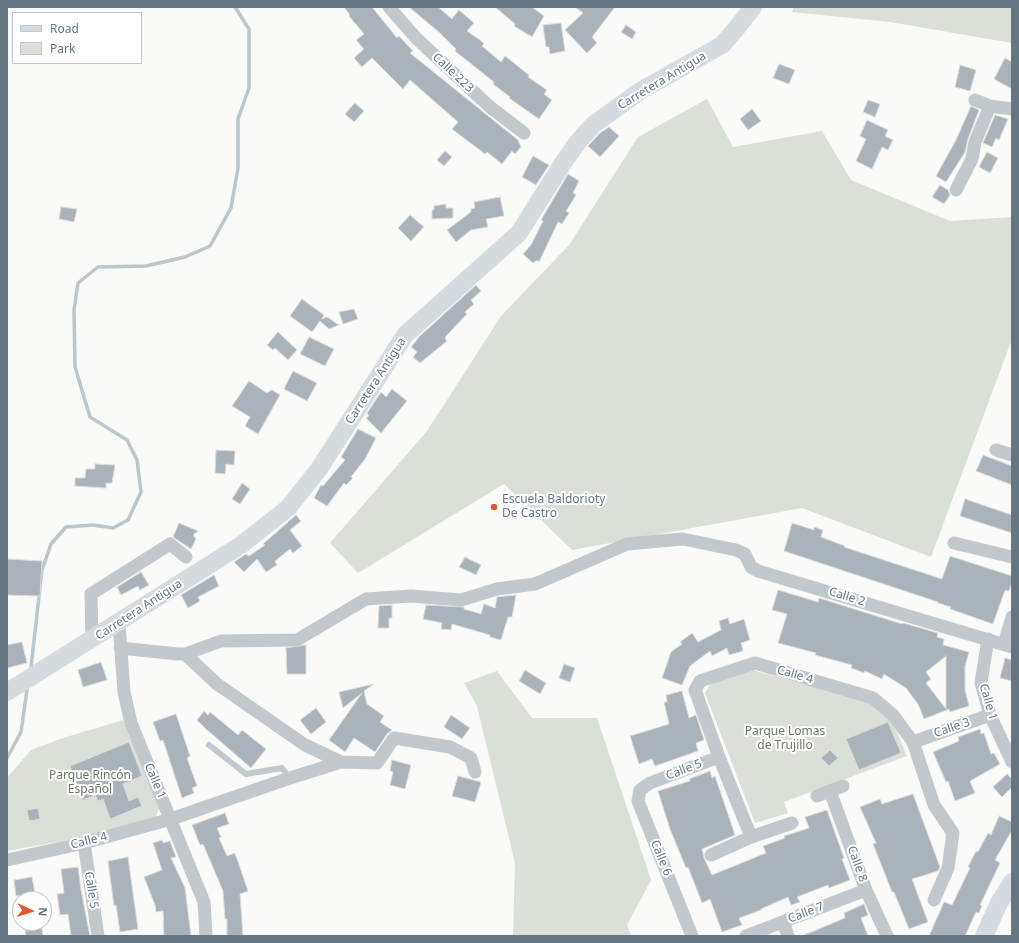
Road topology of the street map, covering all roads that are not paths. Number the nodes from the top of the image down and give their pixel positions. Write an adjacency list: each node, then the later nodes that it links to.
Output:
1 (389, 7): 6 (street, Calle 223)
2 (753, 7): 14 (street, Carretera Antigua)
3 (975, 100): 4 (street)
4 (990, 106): 5 (street); 7 (street)
5 (1012, 109)
6 (524, 133)
7 (956, 190)
8 (996, 450): 9 (street)
9 (1012, 455)
10 (954, 543): 12 (street)
11 (186, 557): 16 (street)
12 (1012, 557)
13 (1012, 617): 17 (street)
14 (118, 623): 16 (street, Carretera Antigua); 18 (street, Calle 1)
15 (988, 639): 17 (street, Calle 2); 19 (street, Calle 2); 21 (street, Calle 1)
16 (92, 640): 20 (street, Carretera Antigua)
17 (1008, 645)
18 (120, 648): 19 (street); 33 (street, Calle 1)
19 (184, 654): 25 (street)
20 (7, 692)
21 (990, 715): 22 (street, Calle 3); 26 (street, Calle 1)
22 (913, 742): 24 (street, Calle 4); 41 (street, Calle 4)
23 (209, 745): 28 (lane)
24 (719, 757): 29 (street, Calle 5); 35 (street, Calle 4)
25 (341, 762): 27 (street); 28 (street, Calle 4)
26 (1012, 762)
27 (475, 772)
28 (290, 778): 33 (street, Calle 4)
29 (650, 783): 45 (street, Calle 6)
30 (843, 786): 31 (street)
31 (830, 791): 32 (street); 40 (street, Calle 8)
32 (817, 796)
33 (171, 819): 36 (street, Calle 4); 44 (street, Calle 1)
34 (792, 823): 35 (street)
35 (751, 837): 37 (street)
36 (84, 843): 38 (street, Calle 4); 43 (street, Calle 5)
37 (711, 854)
38 (7, 860)
39 (1012, 882): 49 (street)
40 (866, 890): 42 (street, Calle 7); 48 (street, Calle 8)
41 (934, 900)
42 (783, 922): 46 (street, Calle 7); 47 (street)
43 (98, 936)
44 (206, 936)
45 (692, 936)
46 (746, 936)
47 (788, 936)
48 (887, 936)
49 (984, 936)

